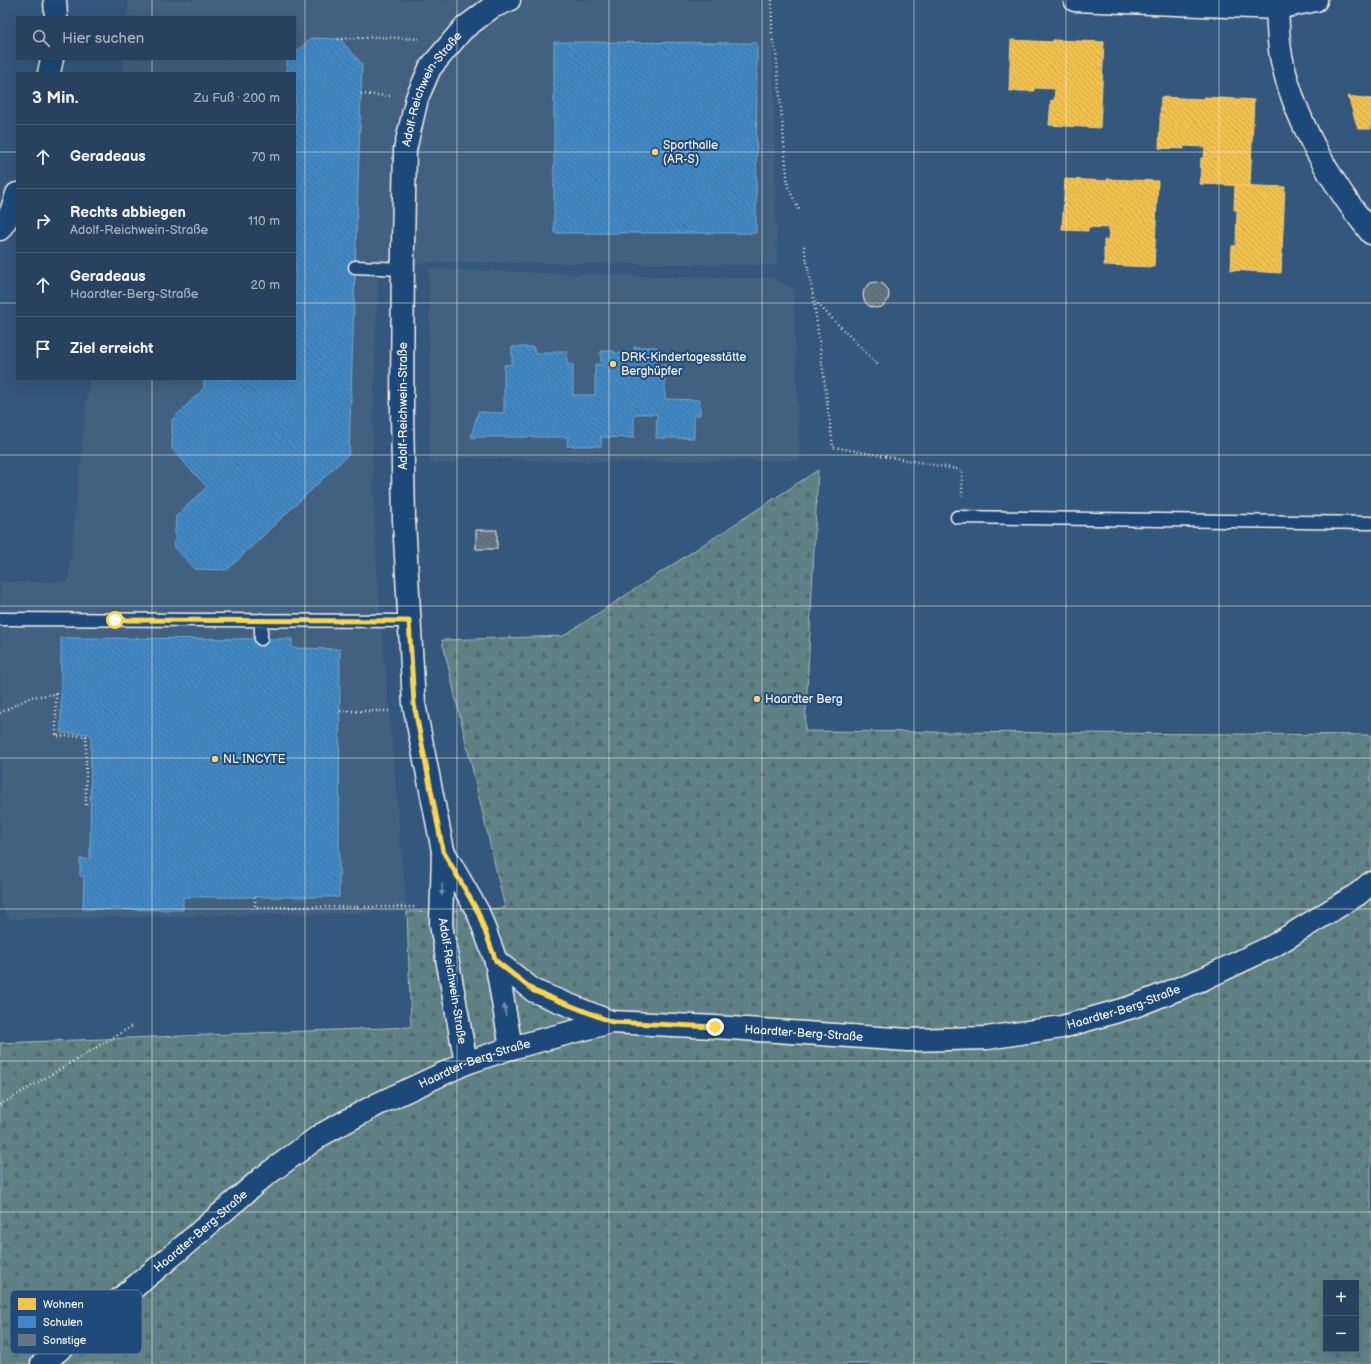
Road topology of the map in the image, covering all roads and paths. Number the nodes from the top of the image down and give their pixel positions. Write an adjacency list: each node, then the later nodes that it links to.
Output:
1 (55, 0): 7 (street)
2 (772, 0): 13 (path)
3 (1075, 0): 6 (street)
4 (1316, 0): 6 (street)
5 (496, 2): 9 (street, Adolf-Reichwein-Straße)
6 (1278, 4): 15 (street)
7 (56, 16)
8 (338, 39): 9 (path)
9 (445, 50): 18 (street, Adolf-Reichwein-Straße)
10 (52, 60): 11 (street)
11 (49, 72)
12 (16, 197): 14 (street)
13 (799, 210)
14 (0, 229)
15 (1371, 234)
16 (804, 246): 19 (path)
17 (355, 267): 18 (lane)
18 (403, 269): 26 (street, Adolf-Reichwein-Straße)
19 (814, 300): 20 (path); 21 (path)
20 (878, 365)
21 (962, 470)
22 (957, 517): 23 (lane)
23 (1371, 523)
24 (0, 619): 25 (lane)
25 (262, 620): 26 (lane); 27 (lane)
26 (409, 621): 28 (street, Adolf-Reichwein-Straße)
27 (261, 639)
28 (414, 704): 29 (path); 32 (street, Adolf-Reichwein-Straße)
29 (340, 711)
30 (0, 713): 31 (path)
31 (86, 808)
32 (443, 851): 36 (street, Adolf-Reichwein-Straße); 40 (street, Adolf-Reichwein-Straße, one-way to 40)
33 (1371, 883): 37 (street, Haardter-Berg-Straße)
34 (255, 897): 35 (path)
35 (411, 907)
36 (496, 961): 37 (street); 39 (street, Adolf-Reichwein-Straße, one-way to 36)
37 (612, 1022): 39 (street, Haardter-Berg-Straße)
38 (134, 1025): 41 (path)
39 (511, 1048): 40 (street, Haardter-Berg-Straße)
40 (466, 1063): 42 (street, Haardter-Berg-Straße)
41 (0, 1105)
42 (131, 1290)
43 (54, 1354): 44 (street, Haardter-Berg-Straße)
44 (42, 1364)

